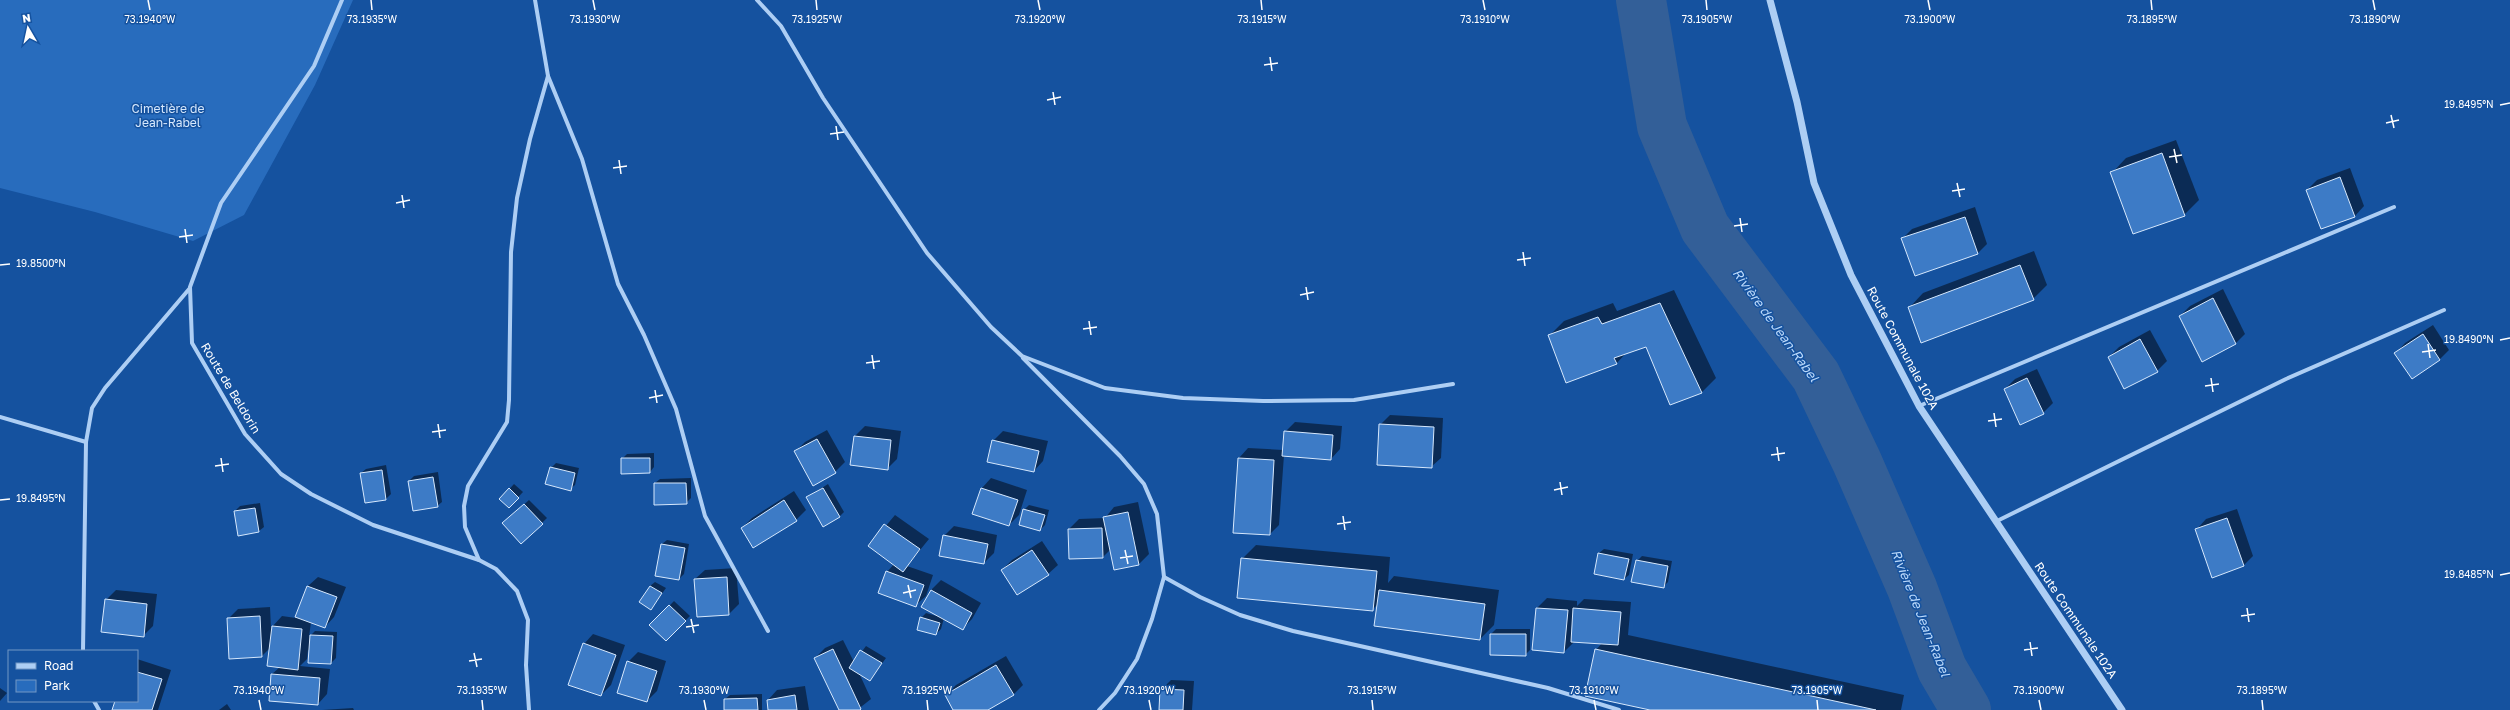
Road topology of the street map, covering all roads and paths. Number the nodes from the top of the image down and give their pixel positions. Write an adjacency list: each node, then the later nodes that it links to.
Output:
1 (342, 0): 7 (street, Route de Beldorin)
2 (535, 0): 5 (street)
3 (757, 0): 9 (street)
4 (1770, 0): 11 (street, Route Communale 102A)
5 (548, 76): 15 (street); 17 (street)
6 (2394, 207): 11 (street)
7 (190, 288): 13 (street); 15 (street, Route de Beldorin)
8 (2444, 310): 14 (street)
9 (1022, 356): 10 (street); 16 (street)
10 (1453, 384)
11 (1919, 406): 14 (street, Route Communale 102A)
12 (0, 417): 13 (street)
13 (86, 442): 18 (street)
14 (1997, 521): 22 (street, Route Communale 102A)
15 (479, 560): 19 (street, Route de Beldorin)
16 (1164, 577): 20 (street); 21 (street)
17 (768, 631)
18 (83, 650)
19 (529, 710)
20 (1099, 710)
21 (1619, 710)
22 (2122, 710)

